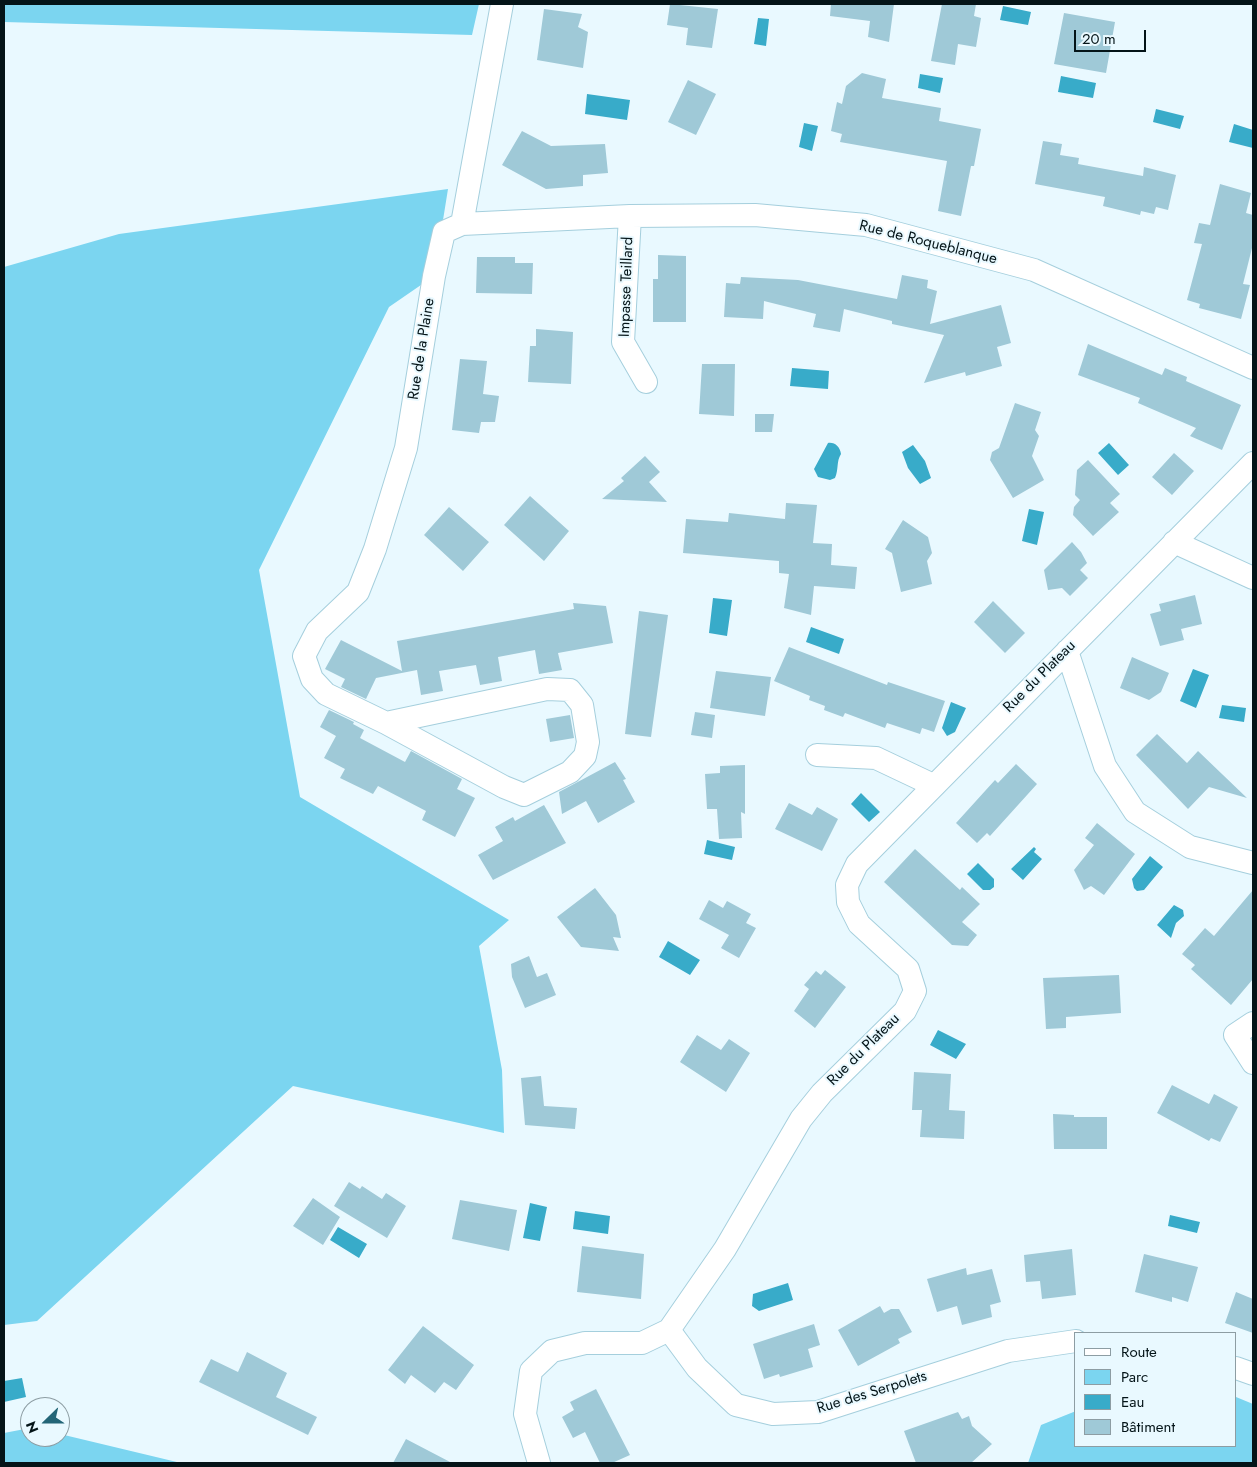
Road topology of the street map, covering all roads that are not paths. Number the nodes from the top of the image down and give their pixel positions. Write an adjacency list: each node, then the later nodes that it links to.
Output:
1 (502, 4): 3 (street)
2 (630, 216): 3 (street, Rue de Roqueblanque); 4 (street, Rue de Roqueblanque); 5 (street, Impasse Teillard)
3 (462, 224): 10 (street, Rue de la Plaine)
4 (1253, 368)
5 (646, 382)
6 (1253, 463): 7 (street, Rue du Plateau)
7 (1174, 542): 8 (street); 9 (street, Rue du Plateau)
8 (1253, 578)
9 (1067, 651): 12 (street, Rue du Plateau); 13 (street)
10 (386, 723): 10 (street)
11 (816, 755): 12 (street)
12 (932, 785): 16 (street, Rue du Plateau)
13 (1253, 863)
14 (1253, 1023): 15 (street)
15 (1253, 1063)
16 (669, 1330): 17 (street, Rue des Serpolets); 20 (street, Rue du Plateau)
17 (1074, 1341)
18 (1237, 1368): 19 (street)
19 (1253, 1374)
20 (539, 1463)

